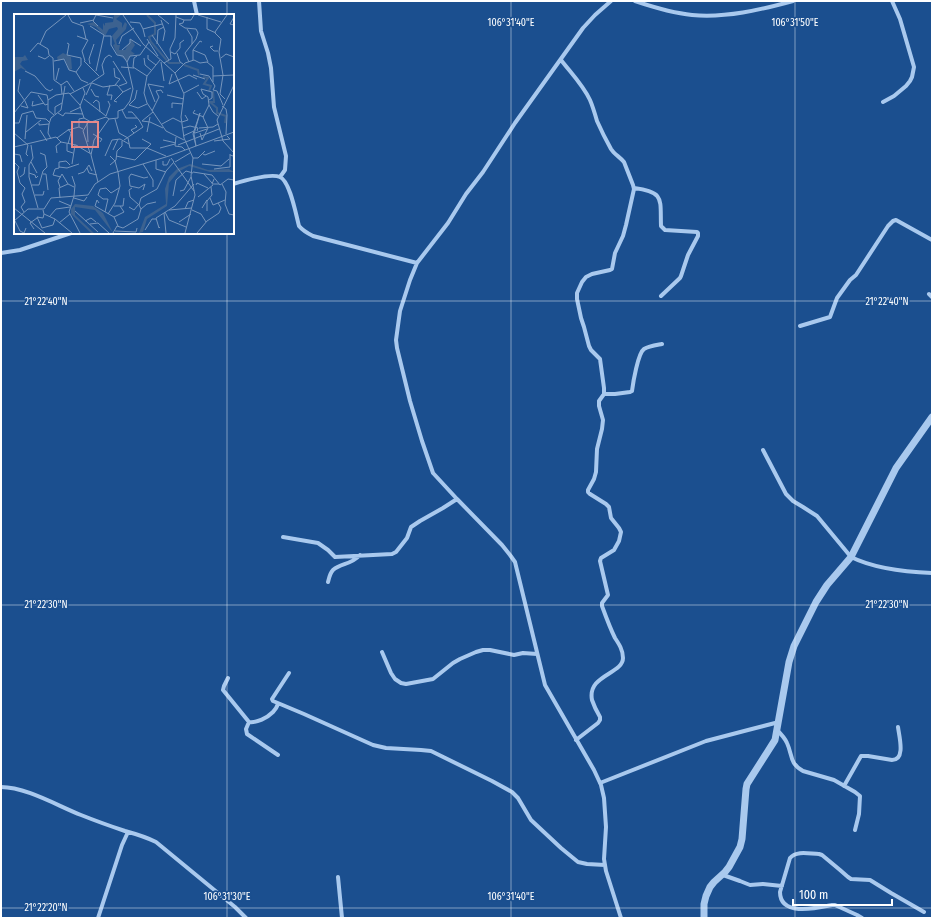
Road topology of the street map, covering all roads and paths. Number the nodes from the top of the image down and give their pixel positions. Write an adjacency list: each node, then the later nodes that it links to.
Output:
1 (194, 1): 7 (street)
2 (259, 1): 10 (street)
3 (611, 1): 8 (street)
4 (635, 1): 5 (street)
5 (793, 1)
6 (892, 1): 9 (street)
7 (197, 14)
8 (561, 60): 12 (street); 16 (street)
9 (883, 102)
10 (280, 177): 11 (street); 16 (street)
11 (234, 184)
12 (634, 188): 17 (street); 20 (street)
13 (68, 234): 15 (street)
14 (932, 240): 18 (street)
15 (1, 254)
16 (417, 263): 23 (street)
17 (661, 296)
18 (800, 326)
19 (662, 344): 20 (street)
20 (604, 394): 38 (street)
21 (932, 417): 26 (street)
22 (763, 450): 26 (street)
23 (457, 499): 25 (street); 30 (street)
24 (283, 537): 25 (street)
25 (360, 555): 28 (street)
26 (851, 557): 27 (street); 35 (street)
27 (932, 573)
28 (328, 582)
29 (382, 652): 30 (street)
30 (537, 654): 38 (street)
31 (289, 673): 33 (street)
32 (228, 678): 34 (street)
33 (278, 704): 34 (street); 45 (street)
34 (249, 722): 39 (street)
35 (779, 722): 37 (street); 40 (street)
36 (898, 727): 42 (street)
37 (778, 730): 42 (street); 46 (street)
38 (576, 740): 40 (street)
39 (278, 755)
40 (600, 783): 45 (street)
41 (1, 786): 44 (street)
42 (844, 786): 43 (street)
43 (855, 830)
44 (128, 832): 50 (street); 51 (street)
45 (605, 865): 53 (street)
46 (723, 875): 48 (street); 54 (street)
47 (338, 877): 52 (street)
48 (782, 886): 49 (street); 55 (street)
49 (924, 912)
50 (98, 918)
51 (246, 918)
52 (342, 918)
53 (621, 918)
54 (704, 918)
55 (862, 918)

